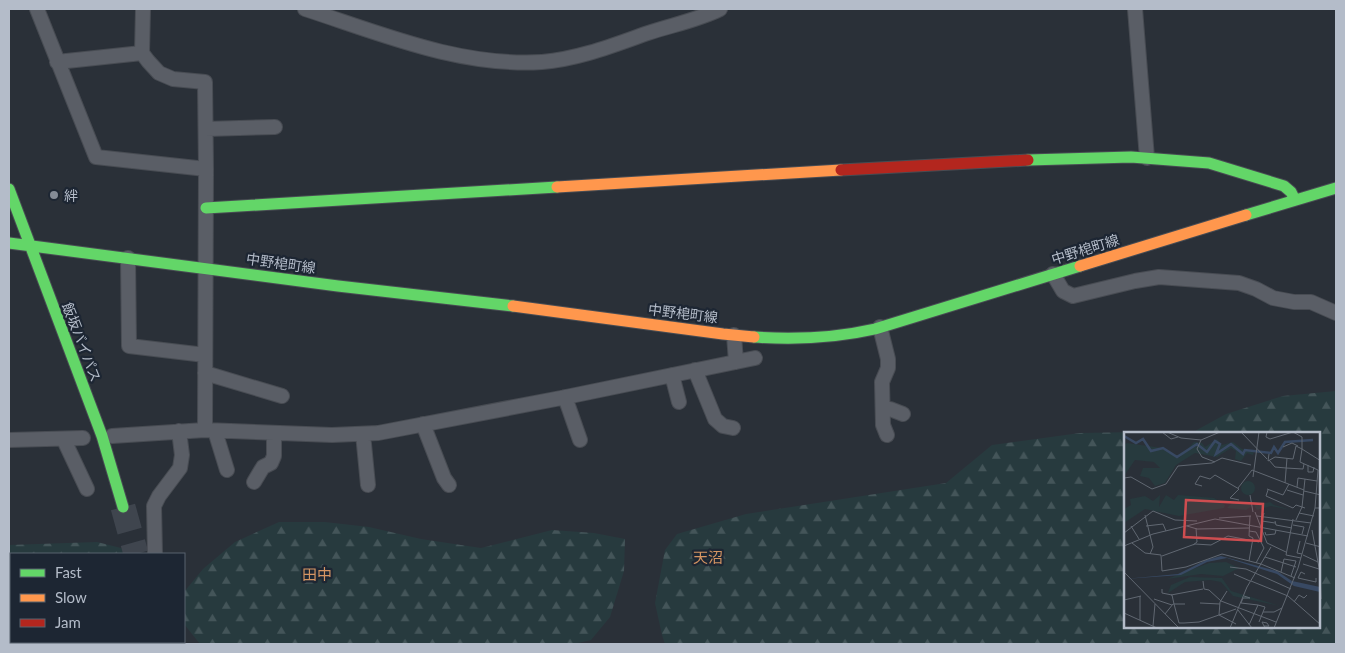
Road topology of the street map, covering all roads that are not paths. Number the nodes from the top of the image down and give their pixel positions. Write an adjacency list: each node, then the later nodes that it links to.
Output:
1 (37, 9): 7 (street)
2 (143, 9): 6 (street)
3 (305, 9): 4 (street)
4 (720, 9)
5 (1135, 9): 10 (street)
6 (142, 53): 7 (street); 9 (street)
7 (57, 62): 11 (street)
8 (275, 127): 9 (street)
9 (206, 129): 11 (street)
10 (1147, 158): 14 (main road); 15 (main road)
11 (206, 169): 15 (street)
12 (1336, 188): 14 (main road, 中野梍町線)
13 (9, 189): 17 (main road, 飯坂バイパス)
14 (1295, 200): 20 (main road, 中野梍町線)
15 (206, 208): 19 (street)
16 (9, 242): 17 (main road, 中野梍町線)
17 (29, 245): 18 (main road, 中野梍町線); 52 (main road, 飯坂バイパス)
18 (128, 258): 19 (main road, 中野梍町線); 24 (street)
19 (206, 268): 23 (main road, 中野梍町線); 24 (street)
20 (1053, 274): 21 (street); 22 (main road, 中野梍町線)
21 (1336, 313)
22 (880, 327): 23 (main road, 中野梍町線); 33 (street)
23 (734, 334): 26 (street)
24 (205, 355): 28 (street)
25 (755, 358): 26 (street)
26 (736, 362): 27 (street)
27 (695, 370): 29 (street); 36 (street)
28 (205, 373): 30 (street); 37 (street)
29 (672, 375): 31 (street); 32 (street)
30 (282, 396)
31 (565, 397): 35 (street); 46 (street)
32 (679, 402)
33 (883, 409): 34 (street); 41 (street)
34 (903, 414)
35 (424, 424): 40 (street); 50 (street)
36 (733, 428)
37 (210, 430): 38 (street); 39 (street); 47 (street)
38 (179, 431): 42 (street); 53 (street)
39 (274, 433): 40 (street); 48 (street)
40 (363, 434): 49 (street)
41 (887, 435)
42 (112, 436)
43 (84, 438): 45 (street)
44 (9, 440): 45 (street)
45 (64, 440): 51 (street)
46 (580, 440)
47 (227, 470)
48 (254, 482)
49 (368, 485)
50 (449, 485)
51 (87, 489)
52 (123, 507)
53 (155, 553)

